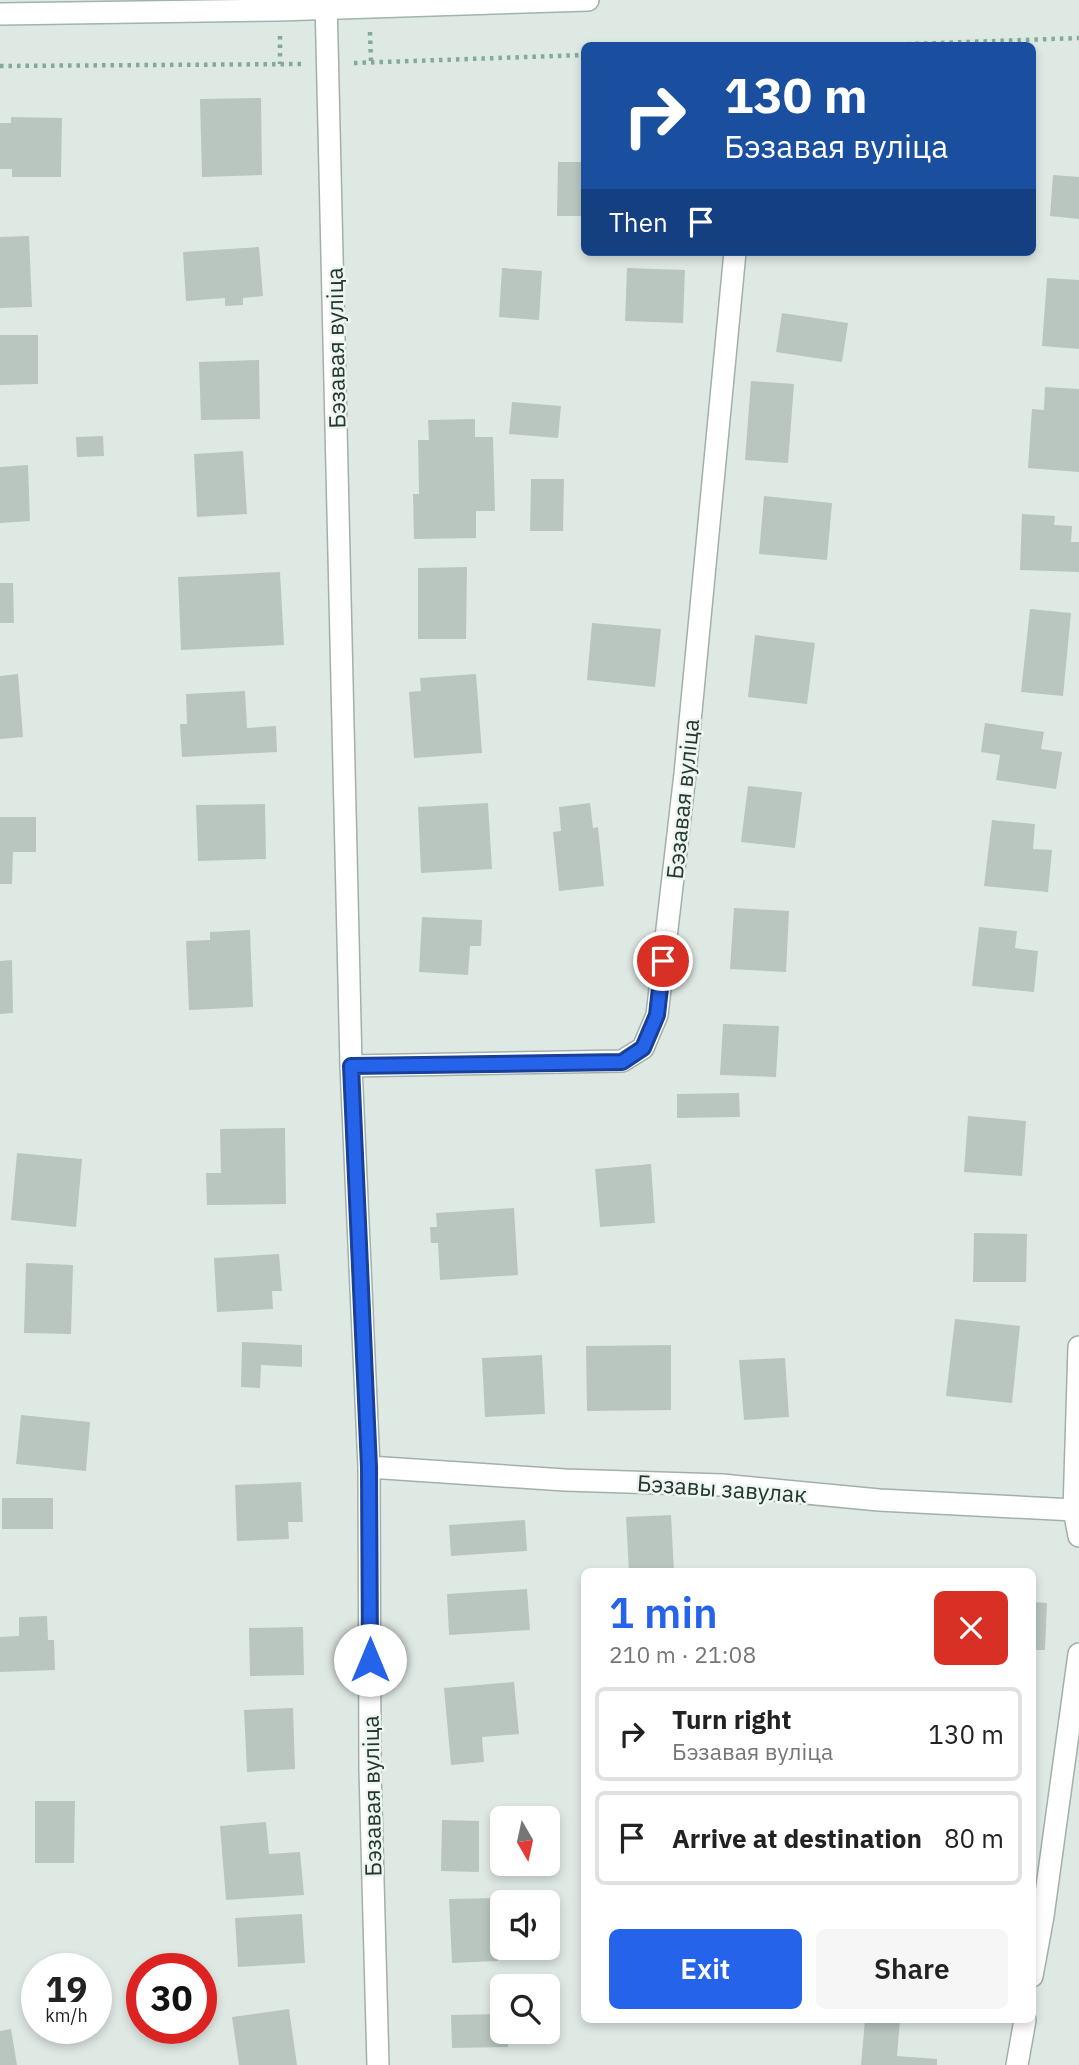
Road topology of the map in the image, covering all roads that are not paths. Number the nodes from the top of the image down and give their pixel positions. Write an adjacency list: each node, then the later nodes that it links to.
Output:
1 (589, 0): 2 (street)
2 (326, 4): 3 (street); 5 (street, Бэзавая вуліца)
3 (0, 14)
4 (735, 256): 5 (street, Бэзавая вуліца)
5 (351, 1066): 7 (street, Бэзавая вуліца)
6 (1079, 1347): 8 (street)
7 (369, 1467): 8 (street, Бэзавы завулак); 13 (street, Бэзавая вуліца)
8 (1074, 1510): 9 (street)
9 (1079, 1536)
10 (1079, 1654): 11 (street)
11 (1036, 1954)
12 (1024, 2023): 14 (street)
13 (378, 2065)
14 (1017, 2065)

